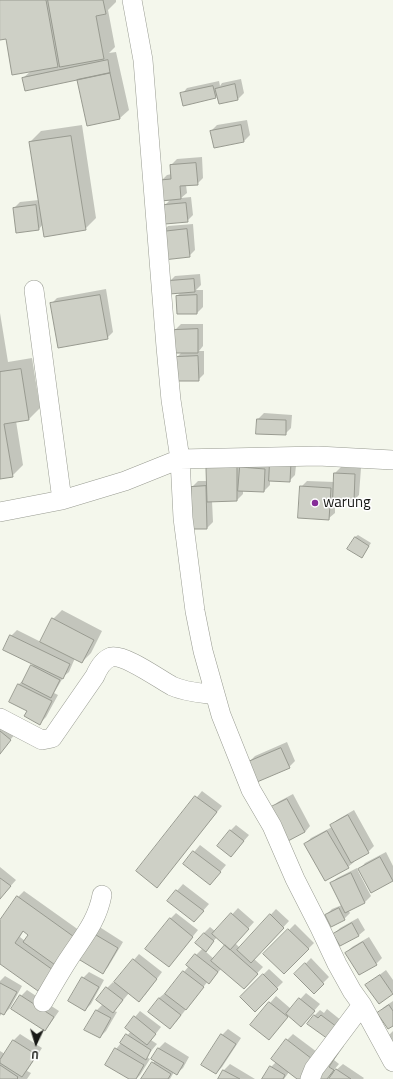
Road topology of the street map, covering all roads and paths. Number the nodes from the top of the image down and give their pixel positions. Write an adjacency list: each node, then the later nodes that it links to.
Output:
1 (132, 0): 3 (street)
2 (34, 290): 5 (street)
3 (180, 459): 4 (street); 5 (street); 7 (street)
4 (393, 460)
5 (62, 500): 6 (street)
6 (0, 512)
7 (215, 695): 8 (street); 11 (street)
8 (0, 718)
9 (102, 895): 10 (street)
10 (43, 1002)
11 (362, 1005): 12 (street); 13 (street)
12 (393, 1062)
13 (310, 1079)

